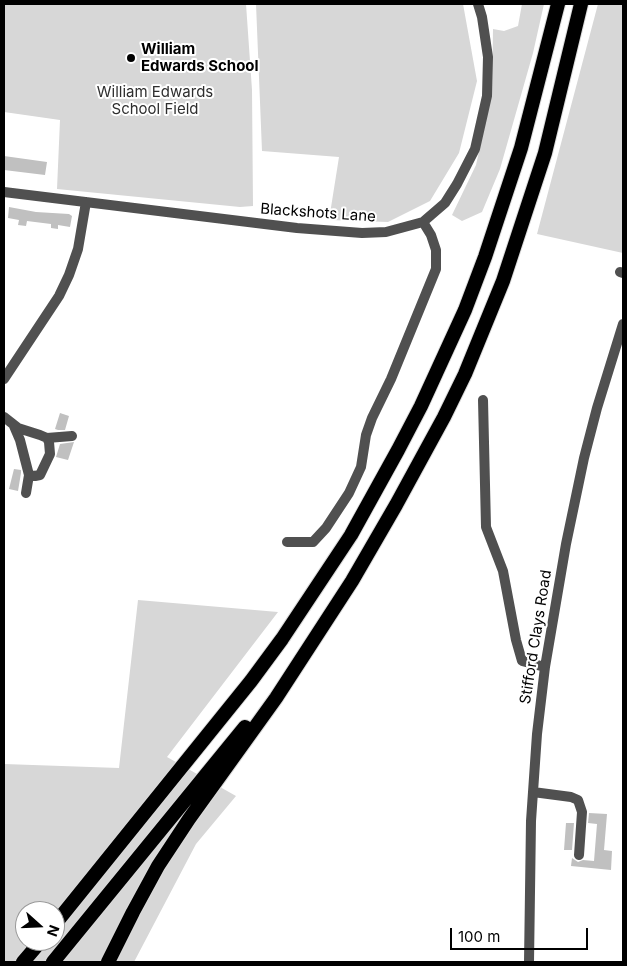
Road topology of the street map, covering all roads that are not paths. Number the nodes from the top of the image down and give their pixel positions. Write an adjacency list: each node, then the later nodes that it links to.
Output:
1 (478, 4): 6 (street, Blackshots Lane)
2 (558, 4): 21 (highway)
3 (581, 4): 17 (highway)
4 (4, 192): 5 (street, Blackshots Lane)
5 (86, 202): 6 (street, Blackshots Lane); 8 (street)
6 (423, 222): 16 (street)
7 (623, 324): 18 (street, Stifford Clays Road)
8 (4, 379)
9 (482, 400): 18 (street)
10 (4, 417): 11 (street)
11 (14, 426): 13 (street); 14 (street)
12 (72, 436): 13 (street)
13 (47, 438): 14 (street)
14 (29, 475): 15 (street)
15 (26, 493)
16 (287, 542)
17 (335, 606): 24 (highway); 25 (highway)
18 (545, 667): 19 (street, Stifford Clays Road)
19 (533, 792): 20 (street); 26 (street, Stifford Clays Road)
20 (579, 855)
21 (65, 912)
22 (32, 951): 23 (highway)
23 (23, 962)
24 (53, 962)
25 (108, 962)
26 (529, 962)

